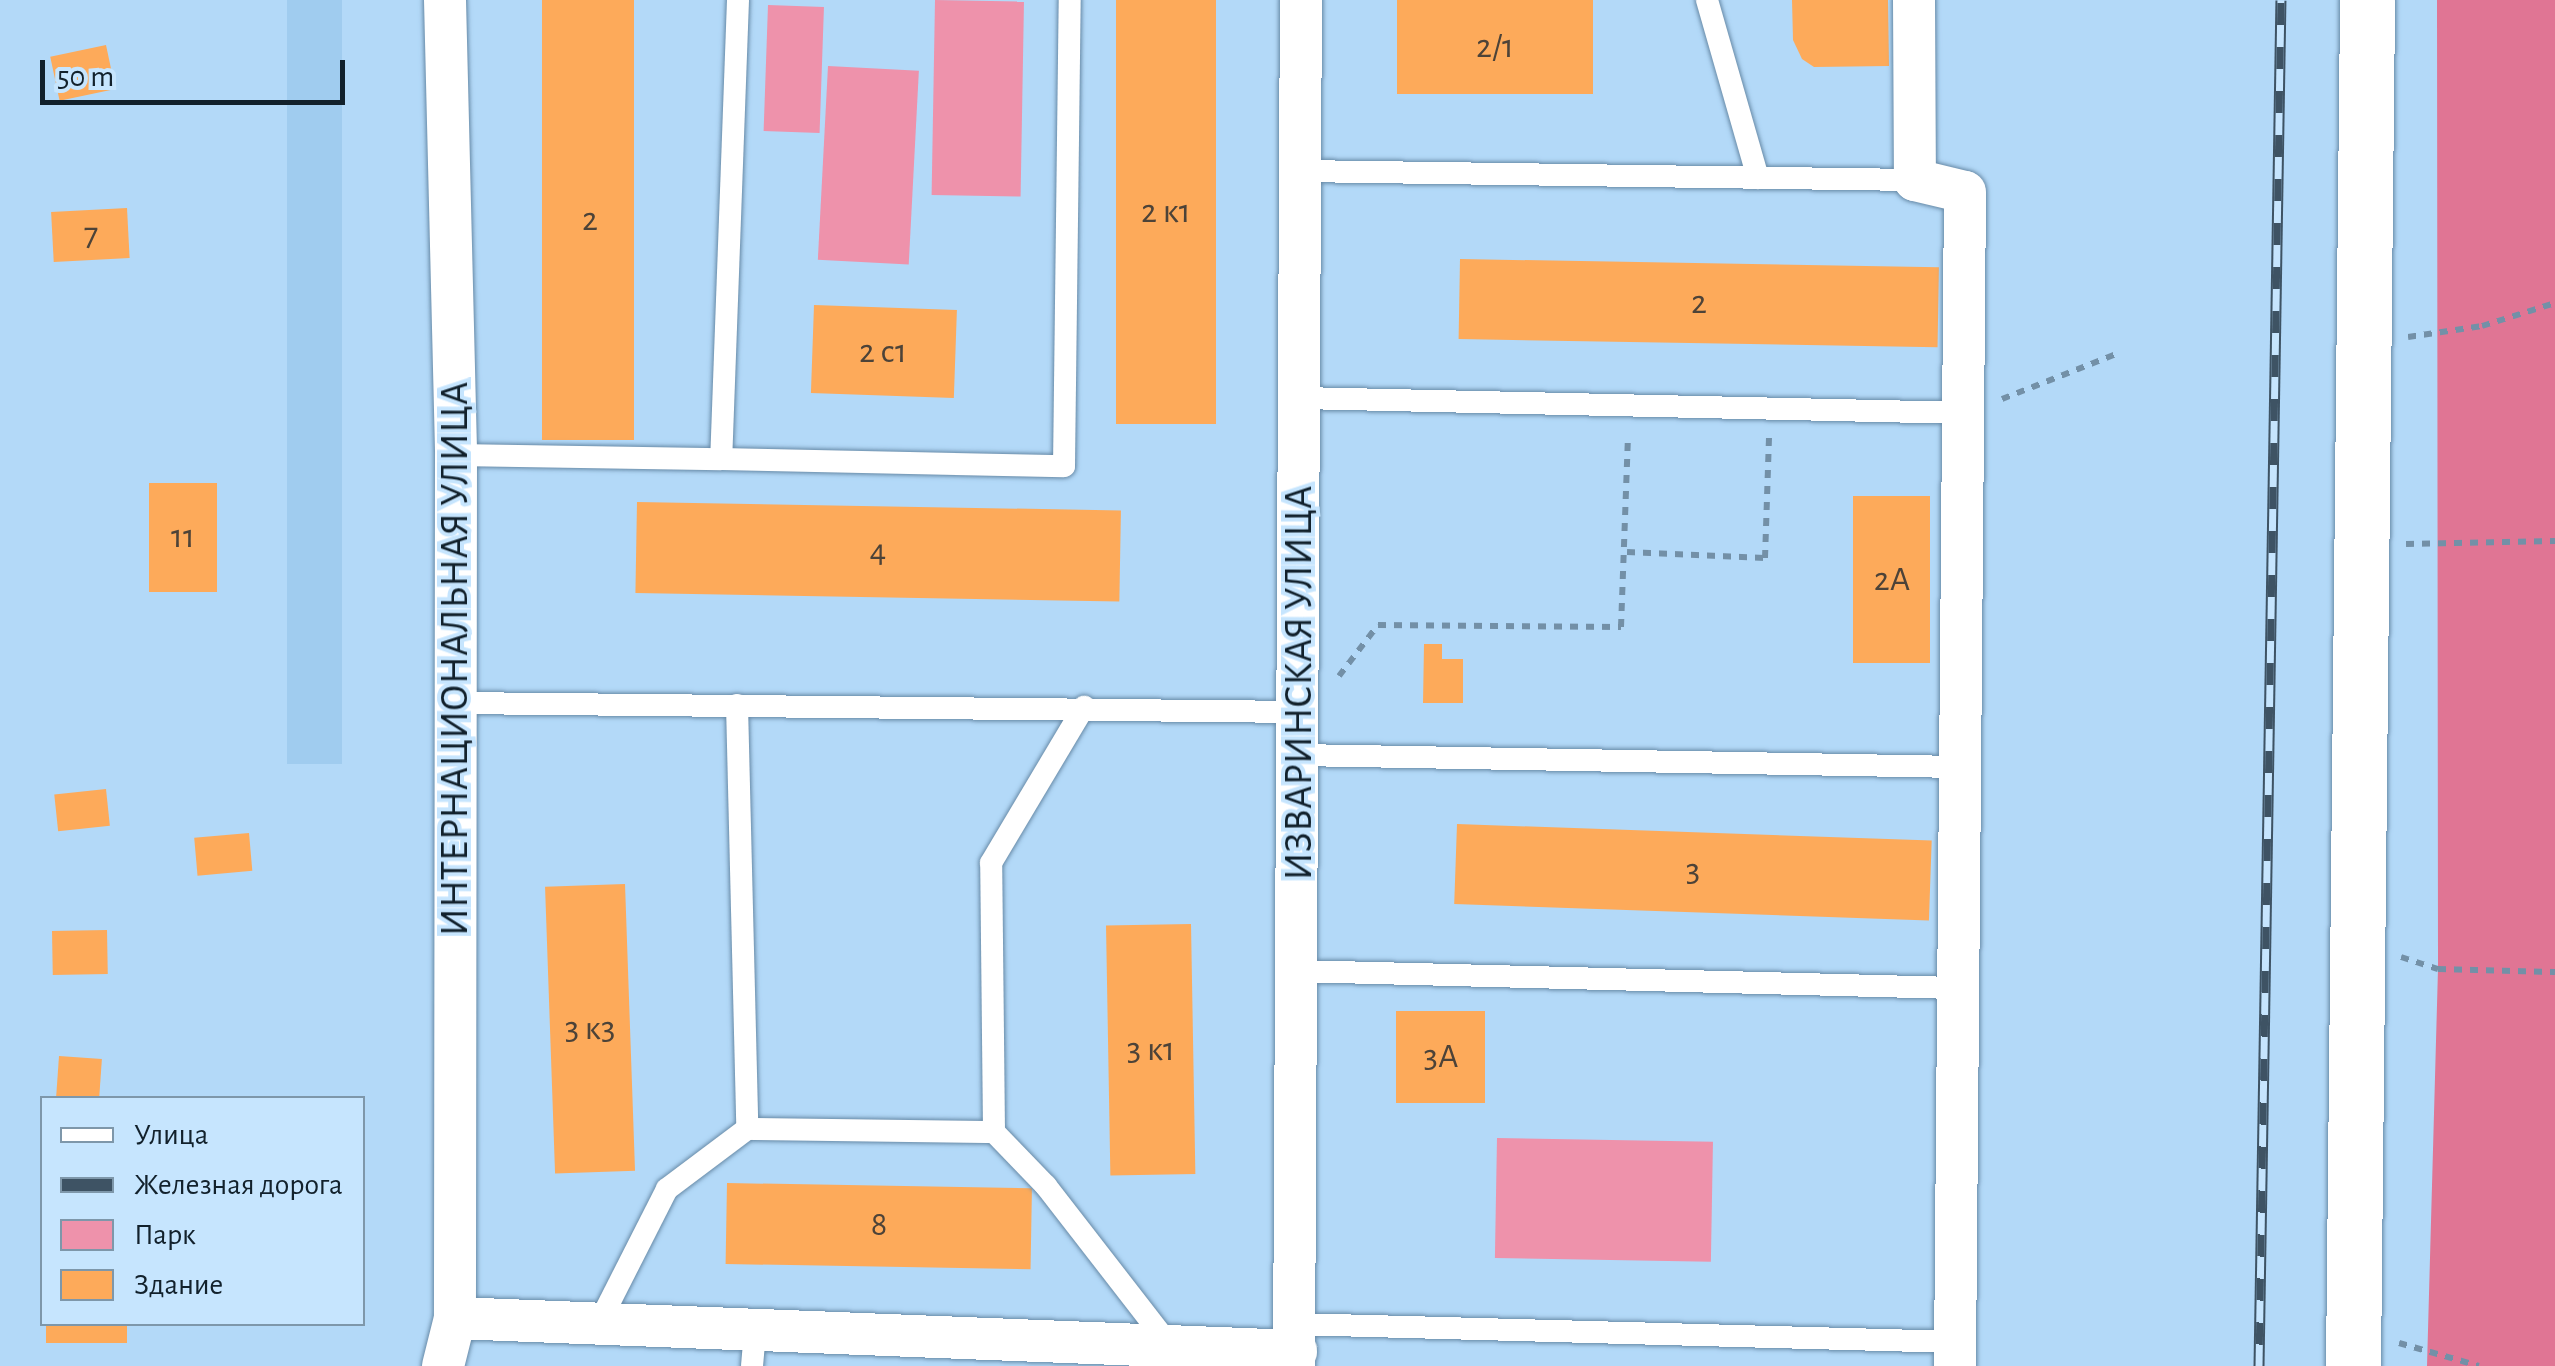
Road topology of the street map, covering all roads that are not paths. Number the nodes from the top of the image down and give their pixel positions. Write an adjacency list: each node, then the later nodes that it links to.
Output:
1 (445, 0): 13 (street, ИНТЕРНАЦИОНАЛЬНАЯ УЛИЦА)
2 (738, 0): 14 (lane)
3 (1070, 0): 14 (lane)
4 (1301, 0): 8 (street, ИЗВАРИНСКАЯ УЛИЦА)
5 (1706, 0): 9 (lane)
6 (1914, 0): 10 (street)
7 (2368, 0): 29 (street)
8 (1300, 171): 9 (lane); 11 (street, ИЗВАРИНСКАЯ УЛИЦА)
9 (1758, 178): 10 (lane)
10 (1915, 180): 12 (street)
11 (1300, 398): 12 (lane); 18 (street, ИЗВАРИНСКАЯ УЛИЦА)
12 (1964, 414): 19 (street)
13 (456, 455): 14 (lane); 15 (street, ИНТЕРНАЦИОНАЛЬНАЯ УЛИЦА)
14 (721, 460)
15 (456, 702): 16 (lane); 24 (street, ИНТЕРНАЦИОНАЛЬНАЯ УЛИЦА)
16 (738, 706): 17 (lane); 22 (lane)
17 (1084, 708): 18 (lane); 23 (lane)
18 (1298, 732): 19 (lane); 20 (street, ИЗВАРИНСКАЯ УЛИЦА)
19 (1961, 767): 21 (street)
20 (1297, 971): 21 (lane); 27 (street, ИЗВАРИНСКАЯ УЛИЦА)
21 (1954, 988): 30 (street)
22 (747, 1129): 23 (lane); 25 (lane)
23 (994, 1132): 26 (lane)
24 (455, 1318): 25 (street); 31 (street, ИНТЕРНАЦИОНАЛЬНАЯ УЛИЦА)
25 (599, 1323): 28 (street)
26 (1168, 1344): 27 (street); 28 (street)
27 (1295, 1347): 30 (lane)
28 (754, 1348)
29 (2353, 1348)
30 (1955, 1354)
31 (442, 1366)

